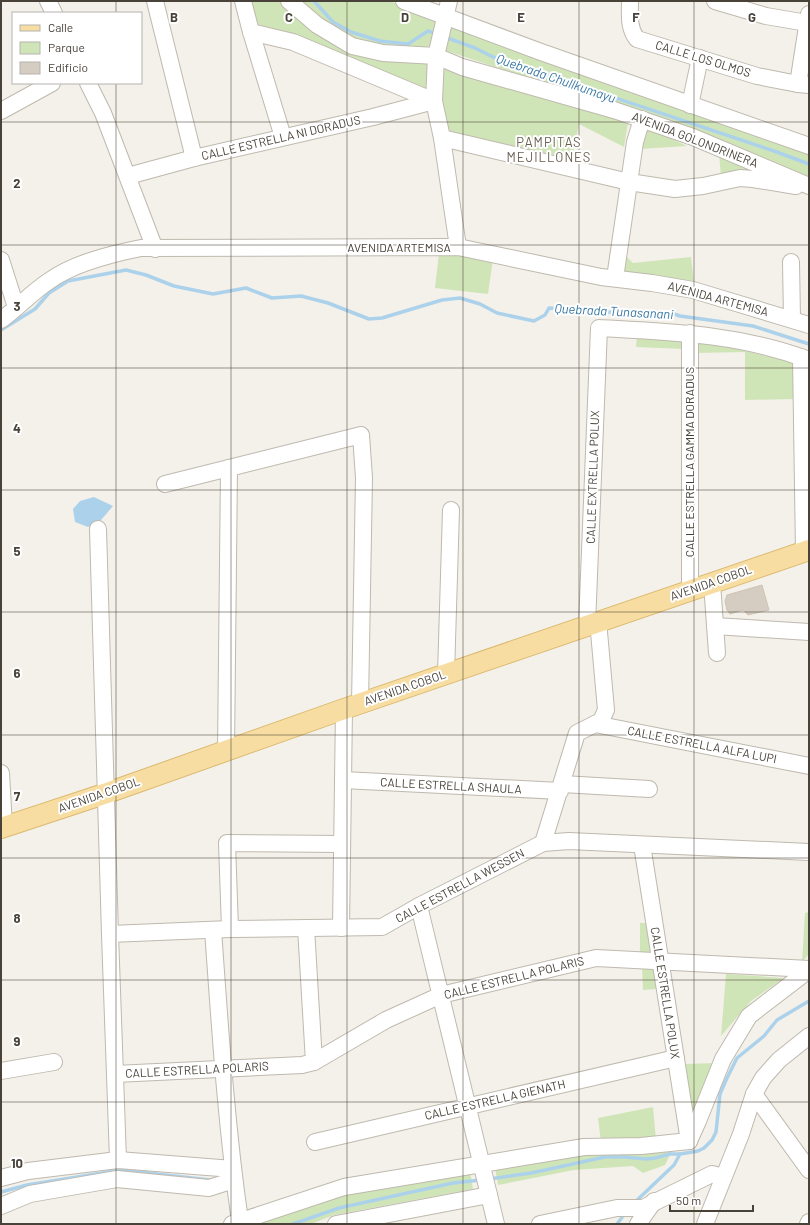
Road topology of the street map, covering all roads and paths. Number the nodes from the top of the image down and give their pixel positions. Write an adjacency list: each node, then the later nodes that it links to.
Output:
1 (48, 1): 9 (street)
2 (155, 1): 25 (street)
3 (243, 1): 12 (street)
4 (290, 1): 13 (street, AVENIDA GOLONDRINERA)
5 (404, 1): 11 (street)
6 (449, 1): 11 (street)
7 (630, 1): 14 (street, CALLE LOS OLMOS)
8 (715, 1): 10 (street)
9 (54, 12)
10 (808, 18): 17 (street)
11 (442, 29): 13 (street); 19 (street)
12 (251, 32): 18 (street); 22 (street)
13 (436, 56): 18 (street); 21 (street, AVENIDA GOLONDRINERA)
14 (700, 58): 17 (street, CALLE LOS OLMOS); 19 (street)
15 (50, 84): 20 (street)
16 (88, 84): 26 (street)
17 (804, 84)
18 (434, 101): 22 (street, CALLE ESTRELLA NI DORADUS); 23 (street)
19 (690, 105): 24 (street)
20 (1, 111)
21 (642, 119): 27 (street); 28 (street, AVENIDA GOLONDRINERA)
22 (283, 137): 25 (street, CALLE ESTRELLA NI DORADUS)
23 (442, 138): 27 (street); 29 (street)
24 (809, 146)
25 (194, 158): 26 (street, CALLE ESTRELLA NI DORADUS)
26 (128, 176): 30 (street)
27 (628, 182): 28 (street); 33 (street)
28 (809, 187)
29 (458, 247): 30 (street, AVENIDA ARTEMISA); 33 (street, AVENIDA ARTEMISA)
30 (155, 249): 34 (street, AVENIDA ARTEMISA)
31 (1, 260): 34 (street)
32 (791, 262): 36 (street)
33 (615, 278): 36 (street, AVENIDA ARTEMISA)
34 (16, 307): 35 (street, AVENIDA ARTEMISA)
35 (2, 319)
36 (792, 319): 37 (street, AVENIDA ARTEMISA)
37 (809, 325)
38 (690, 333): 39 (street); 46 (street, CALLE ESTRELLA GAMMA DORADUS); 47 (street, CALLE EXTRELLA POLUX)
39 (805, 358): 44 (street)
40 (229, 468): 41 (street); 52 (street); 54 (street)
41 (165, 484)
42 (451, 510): 51 (street)
43 (98, 529): 60 (street)
44 (806, 551): 45 (main road, AVENIDA COBOL)
45 (712, 583): 46 (main road, AVENIDA COBOL); 48 (street)
46 (690, 590): 47 (main road, AVENIDA COBOL)
47 (593, 623): 51 (main road, AVENIDA COBOL); 53 (street, CALLE EXTRELLA POLUX)
48 (715, 626): 49 (street); 50 (street)
49 (809, 632)
50 (716, 653)
51 (446, 674): 52 (main road, AVENIDA COBOL)
52 (352, 706): 54 (main road, AVENIDA COBOL); 57 (street)
53 (595, 724): 55 (street, CALLE ESTRELLA ALFA LUPI); 58 (street)
54 (226, 751): 60 (main road, AVENIDA COBOL)
55 (809, 766)
56 (1, 773): 61 (street)
57 (343, 780): 58 (street, CALLE ESTRELLA SHAULA); 63 (street)
58 (561, 788): 59 (street, CALLE ESTRELLA SHAULA); 62 (street)
59 (649, 789)
60 (107, 793): 61 (main road, AVENIDA COBOL); 71 (street)
61 (2, 828)
62 (543, 843): 64 (street, CALLE ESTRELLA WESSEN); 66 (street, CALLE ESTRELLA WESSEN)
63 (342, 844): 68 (street); 69 (street)
64 (642, 845): 65 (street, CALLE ESTRELLA WESSEN); 72 (street, CALLE ESTRELLA POLUX)
65 (809, 852)
66 (419, 906): 68 (street, CALLE ESTRELLA WESSEN); 74 (street)
67 (306, 928): 68 (street, CALLE ESTRELLA WESSEN); 69 (street, CALLE ESTRELLA WESSEN); 78 (street)
68 (341, 928)
69 (230, 929): 70 (street, CALLE ESTRELLA WESSEN)
70 (213, 930): 71 (street, CALLE ESTRELLA WESSEN); 79 (street)
71 (110, 934): 81 (street)
72 (660, 961): 73 (street, CALLE ESTRELLA POLARIS); 74 (street, CALLE ESTRELLA POLARIS); 76 (street, CALLE ESTRELLA POLUX)
73 (809, 970): 84 (street)
74 (441, 995): 78 (street, CALLE ESTRELLA POLARIS); 83 (street)
75 (809, 1036): 82 (street)
76 (676, 1058): 83 (street, CALLE ESTRELLA GIENATH); 84 (street, CALLE ESTRELLA POLUX)
77 (54, 1062): 80 (street)
78 (314, 1062): 79 (street, CALLE ESTRELLA POLARIS)
79 (223, 1069): 81 (street, CALLE ESTRELLA POLARIS); 88 (street)
80 (1, 1071)
81 (115, 1074): 86 (street)
82 (754, 1094): 87 (street); 89 (street)
83 (468, 1106): 85 (street, CALLE ESTRELLA GIENATH); 91 (street)
84 (689, 1140): 91 (street)
85 (315, 1142)
86 (118, 1160): 88 (street); 90 (street)
87 (809, 1170)
88 (234, 1175): 93 (street); 95 (street)
89 (723, 1177): 92 (street); 100 (street)
90 (1, 1178)
91 (485, 1179): 95 (street); 96 (street); 97 (street)
92 (654, 1201): 94 (street); 99 (street)
93 (1, 1206)
94 (583, 1220): 98 (street)
95 (236, 1222)
96 (336, 1224)
97 (496, 1224)
98 (540, 1224)
99 (638, 1224)
100 (705, 1224)

